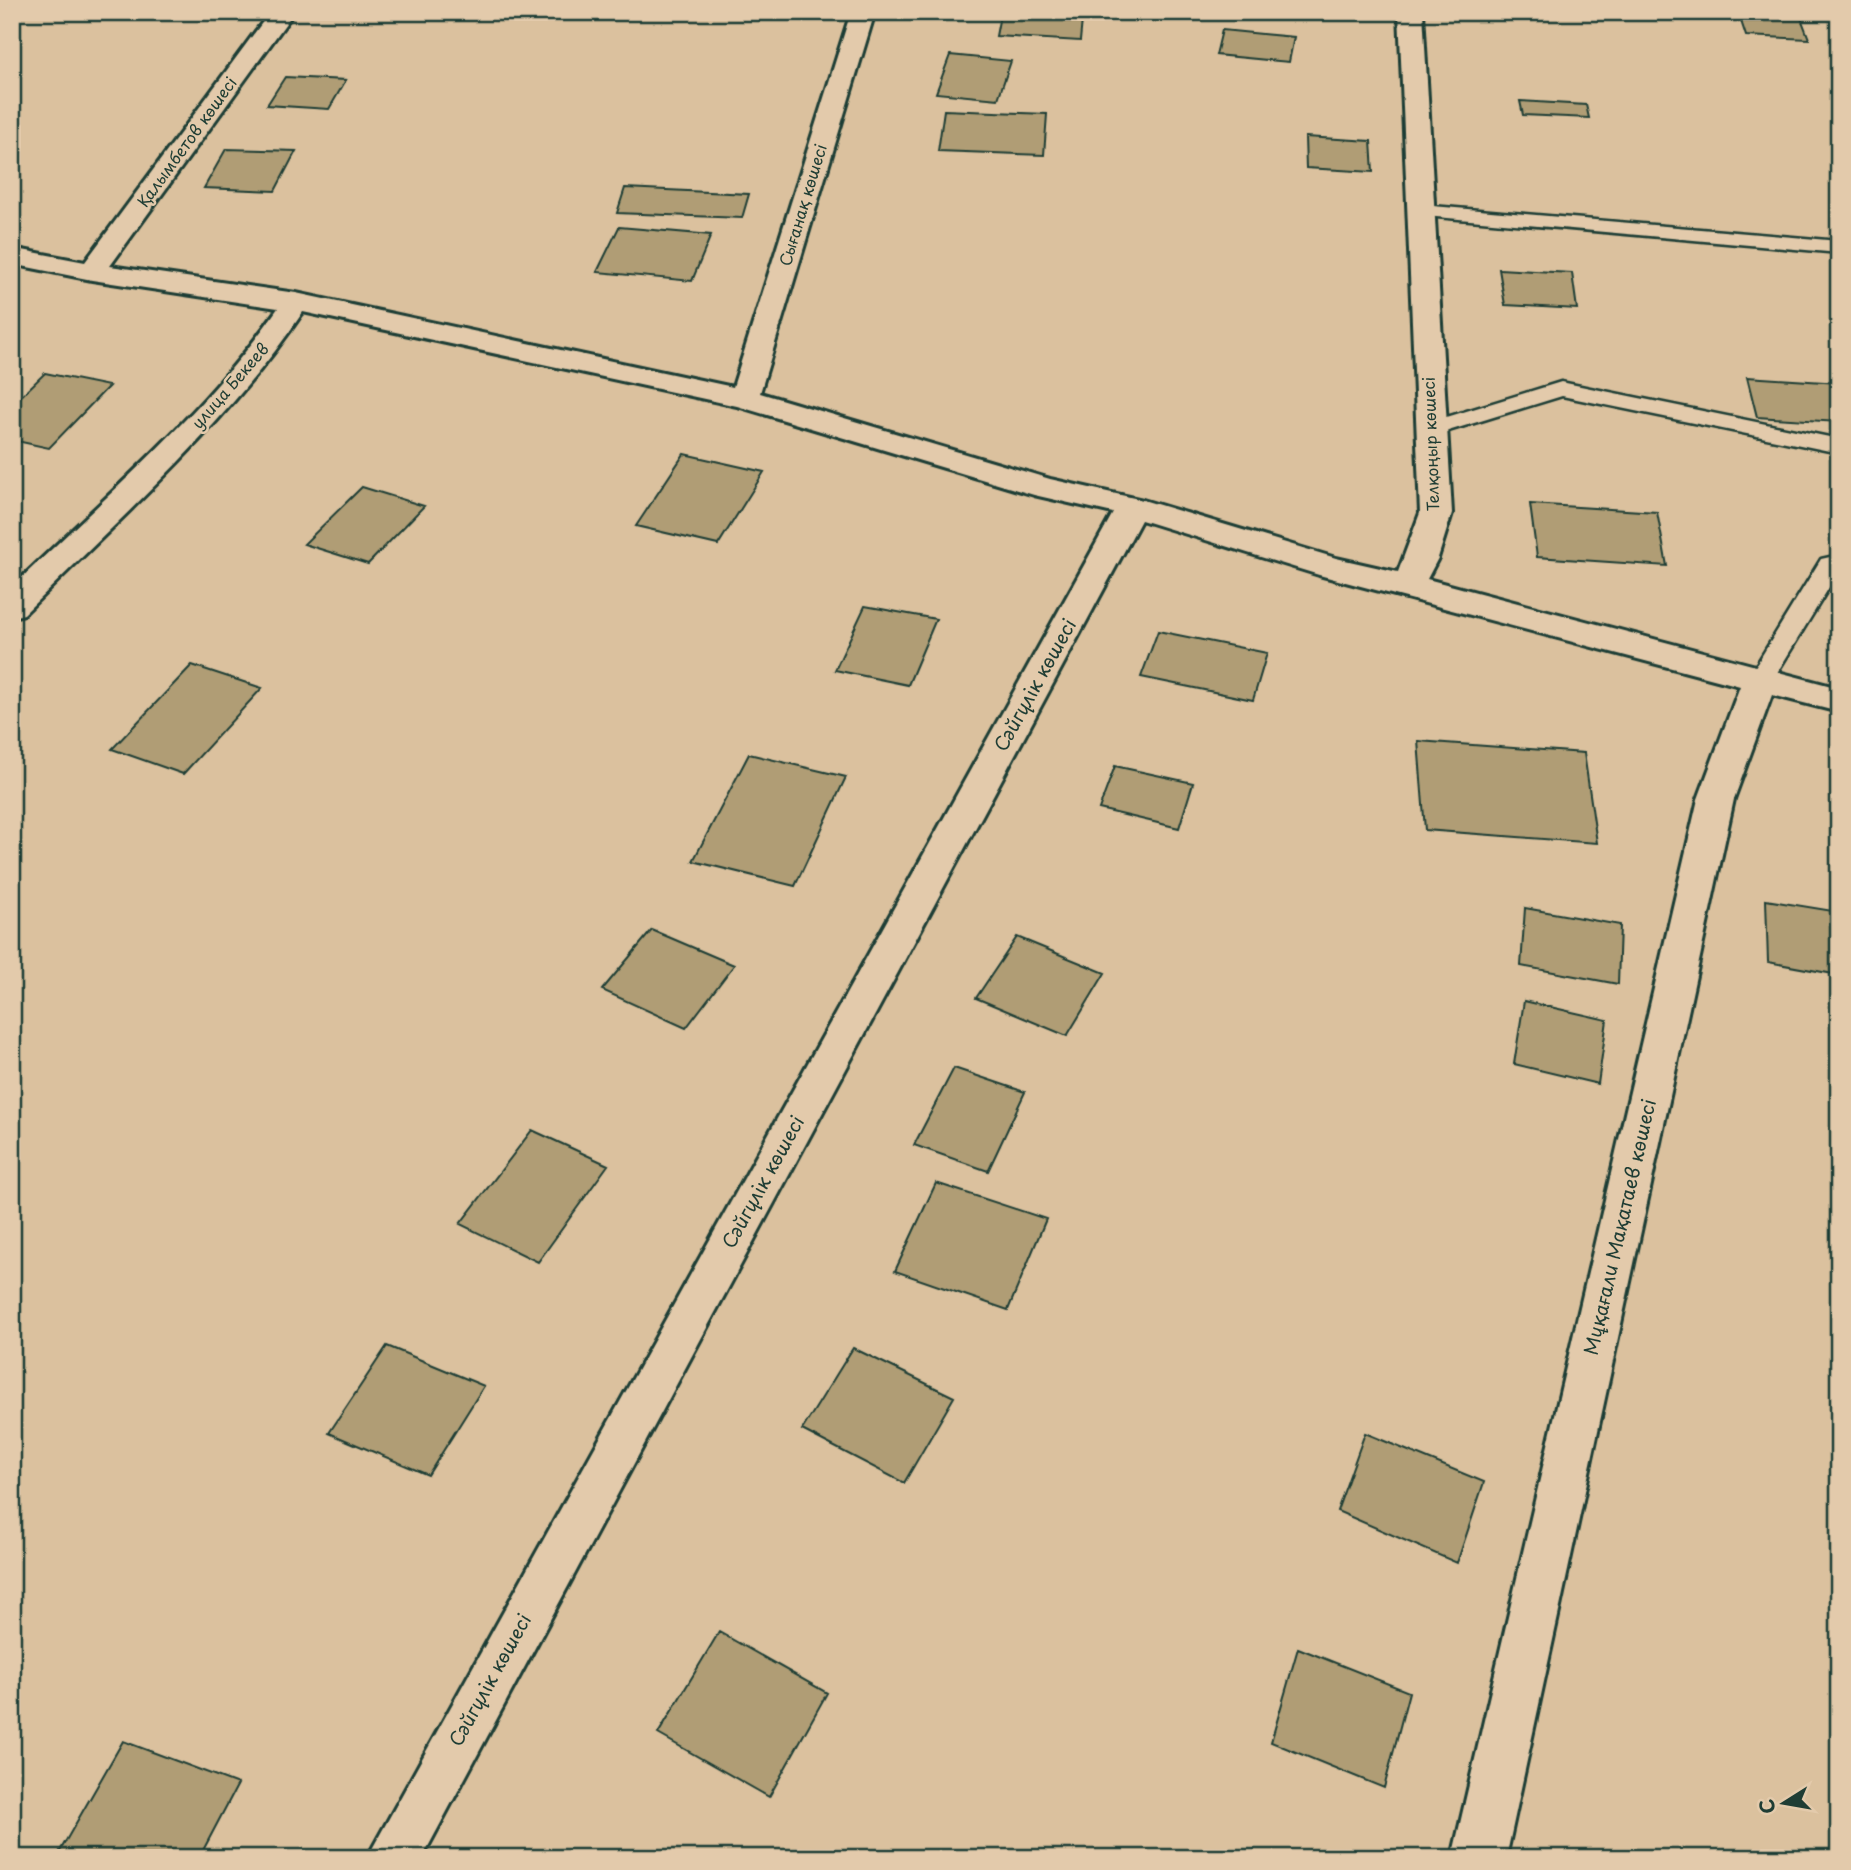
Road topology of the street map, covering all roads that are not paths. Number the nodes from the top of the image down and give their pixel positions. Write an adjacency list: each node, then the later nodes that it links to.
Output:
1 (282, 12): 7 (street, Қалымбетов көшесі)
2 (863, 12): 9 (street, Сығанақ көшесі)
3 (1411, 12): 4 (street, Телқоңыр көшесі)
4 (1421, 211): 5 (lane); 10 (street, Телқоңыр көшесі)
5 (1839, 247)
6 (12, 256): 7 (street)
7 (92, 272): 8 (street)
8 (296, 302): 9 (street); 15 (street, улица Бекеев)
9 (744, 398): 12 (street)
10 (1432, 429): 11 (lane); 14 (street, Телқоңыр көшесі)
11 (1839, 446)
12 (1132, 507): 14 (street); 18 (street, Сәйгүлік көшесі)
13 (1839, 563): 16 (lane)
14 (1407, 585): 16 (street)
15 (12, 606)
16 (1760, 680): 17 (street); 19 (street, Мұқағали Мақатаев көшесі)
17 (1839, 700)
18 (393, 1858)
19 (1479, 1858)

